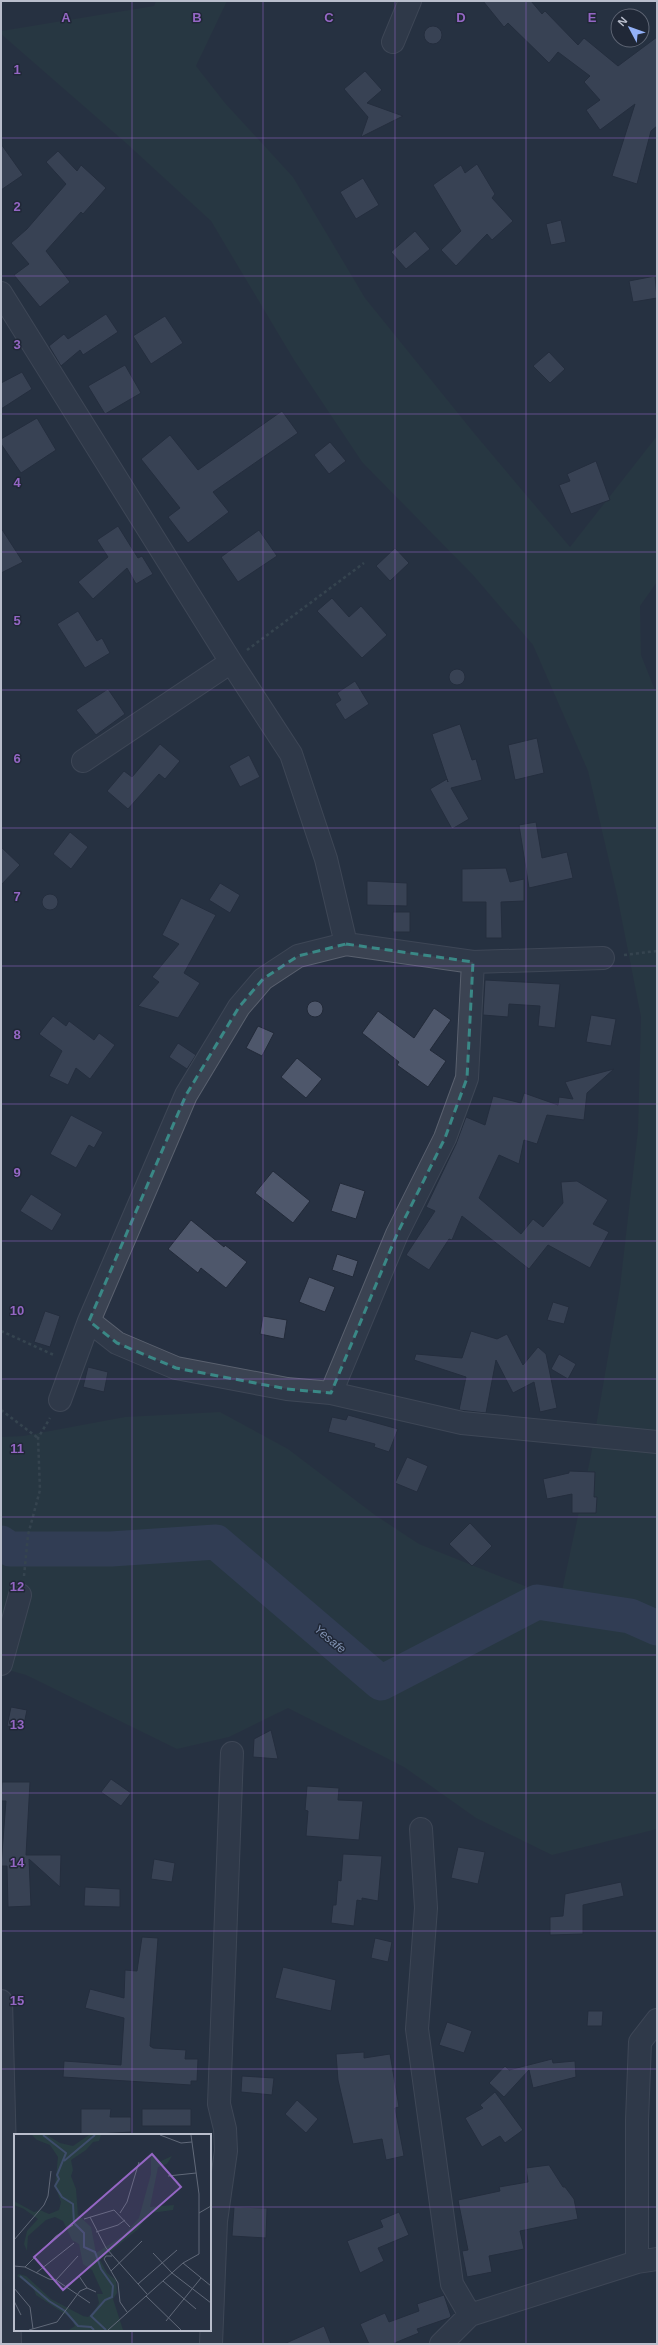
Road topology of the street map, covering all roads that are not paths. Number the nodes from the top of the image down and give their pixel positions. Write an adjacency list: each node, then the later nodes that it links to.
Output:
1 (410, 1): 2 (street)
2 (393, 42)
3 (1, 293): 4 (street)
4 (231, 662): 5 (street); 6 (street)
5 (83, 760)
6 (346, 944): 8 (street); 9 (street)
7 (603, 958): 8 (street)
8 (473, 962): 10 (street)
9 (89, 1320): 10 (street); 11 (street)
10 (331, 1394): 12 (street)
11 (60, 1400)
12 (657, 1442)
13 (22, 1586): 14 (street)
14 (1, 1664)
15 (232, 1753): 22 (street)
16 (421, 1829): 20 (street)
17 (1, 2001): 21 (street)
18 (657, 2020): 19 (street)
19 (647, 2260): 20 (street)
20 (470, 2315): 23 (street)
21 (10, 2344)
22 (211, 2344)
23 (441, 2344)

